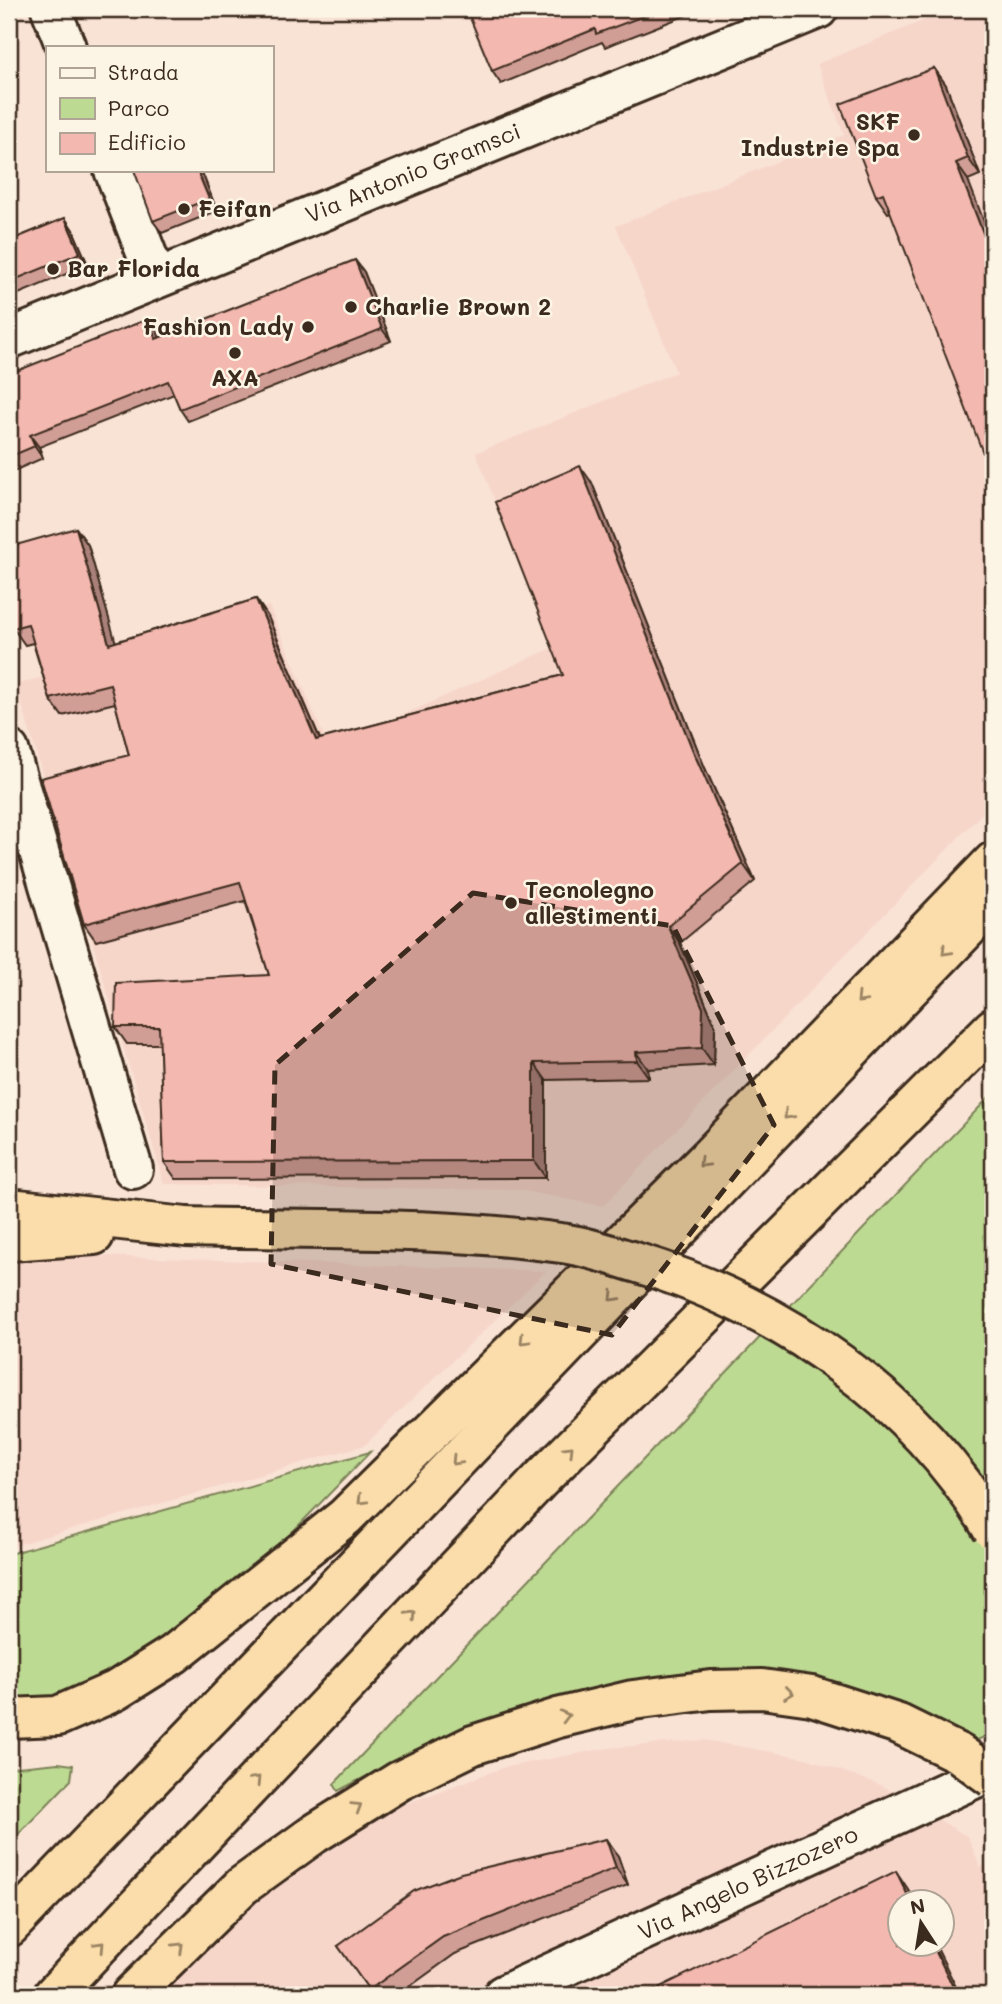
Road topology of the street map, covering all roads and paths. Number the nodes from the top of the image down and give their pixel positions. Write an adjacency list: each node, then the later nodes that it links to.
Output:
1 (51, 9): 3 (street)
2 (818, 9): 5 (street, Via Antonio Gramsci)
3 (66, 46)
4 (115, 172): 5 (street)
5 (156, 278): 6 (street, Via Antonio Gramsci)
6 (9, 339)
7 (9, 750): 11 (street)
8 (993, 862): 16 (highway, one-way to 16)
9 (993, 902): 19 (highway, one-way to 19)
10 (993, 1028): 20 (highway, one-way to 10)
11 (133, 1169)
12 (9, 1208): 13 (highway)
13 (186, 1227): 14 (highway); 15 (highway, bridge)
14 (9, 1241)
15 (993, 1530)
16 (9, 1718)
17 (977, 1762): 18 (highway, bridge); 21 (highway, one-way to 17); 22 (street, Via Angelo Bizzozero)
18 (993, 1778)
19 (9, 1927)
20 (53, 1995)
21 (131, 1995)
22 (503, 1995)

